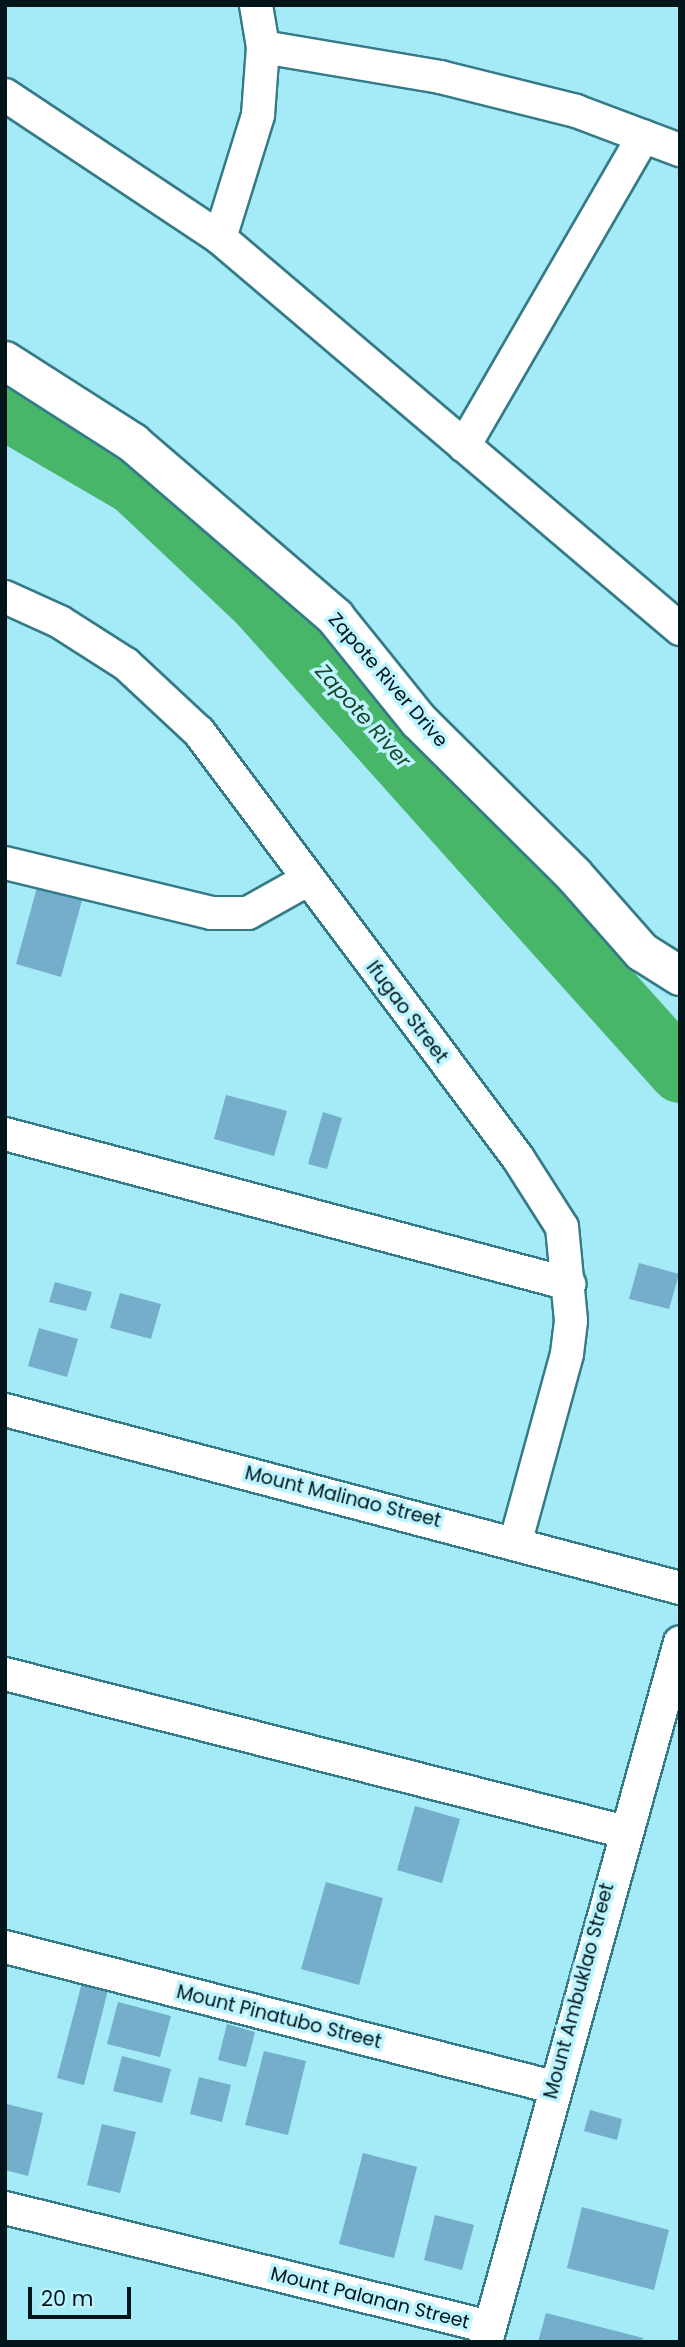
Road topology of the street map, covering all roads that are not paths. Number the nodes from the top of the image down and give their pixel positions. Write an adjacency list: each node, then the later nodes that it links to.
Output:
1 (256, 5): 2 (street)
2 (263, 47): 4 (street); 6 (street)
3 (5, 95): 6 (street)
4 (644, 136): 5 (street); 8 (street)
5 (680, 150)
6 (219, 239): 8 (street)
7 (5, 361): 13 (street, Zapote River Drive)
8 (464, 446): 10 (street)
9 (5, 597): 12 (street, Ifugao Street)
10 (680, 628)
11 (5, 863): 12 (street)
12 (307, 880): 15 (street, Ifugao Street)
13 (680, 976)
14 (5, 1134): 15 (street)
15 (569, 1283): 17 (street, Ifugao Street)
16 (5, 1410): 17 (street, Mount Malinao Street)
17 (516, 1541): 18 (street, Mount Malinao Street)
18 (680, 1588)
19 (680, 1642): 21 (street, Mount Ambuklao Street)
20 (5, 1674): 21 (street)
21 (622, 1832): 23 (street, Mount Ambuklao Street)
22 (5, 1947): 23 (street, Mount Pinatubo Street)
23 (553, 2087): 25 (street, Mount Ambuklao Street)
24 (5, 2208): 25 (street, Mount Palanan Street)
25 (488, 2334)

